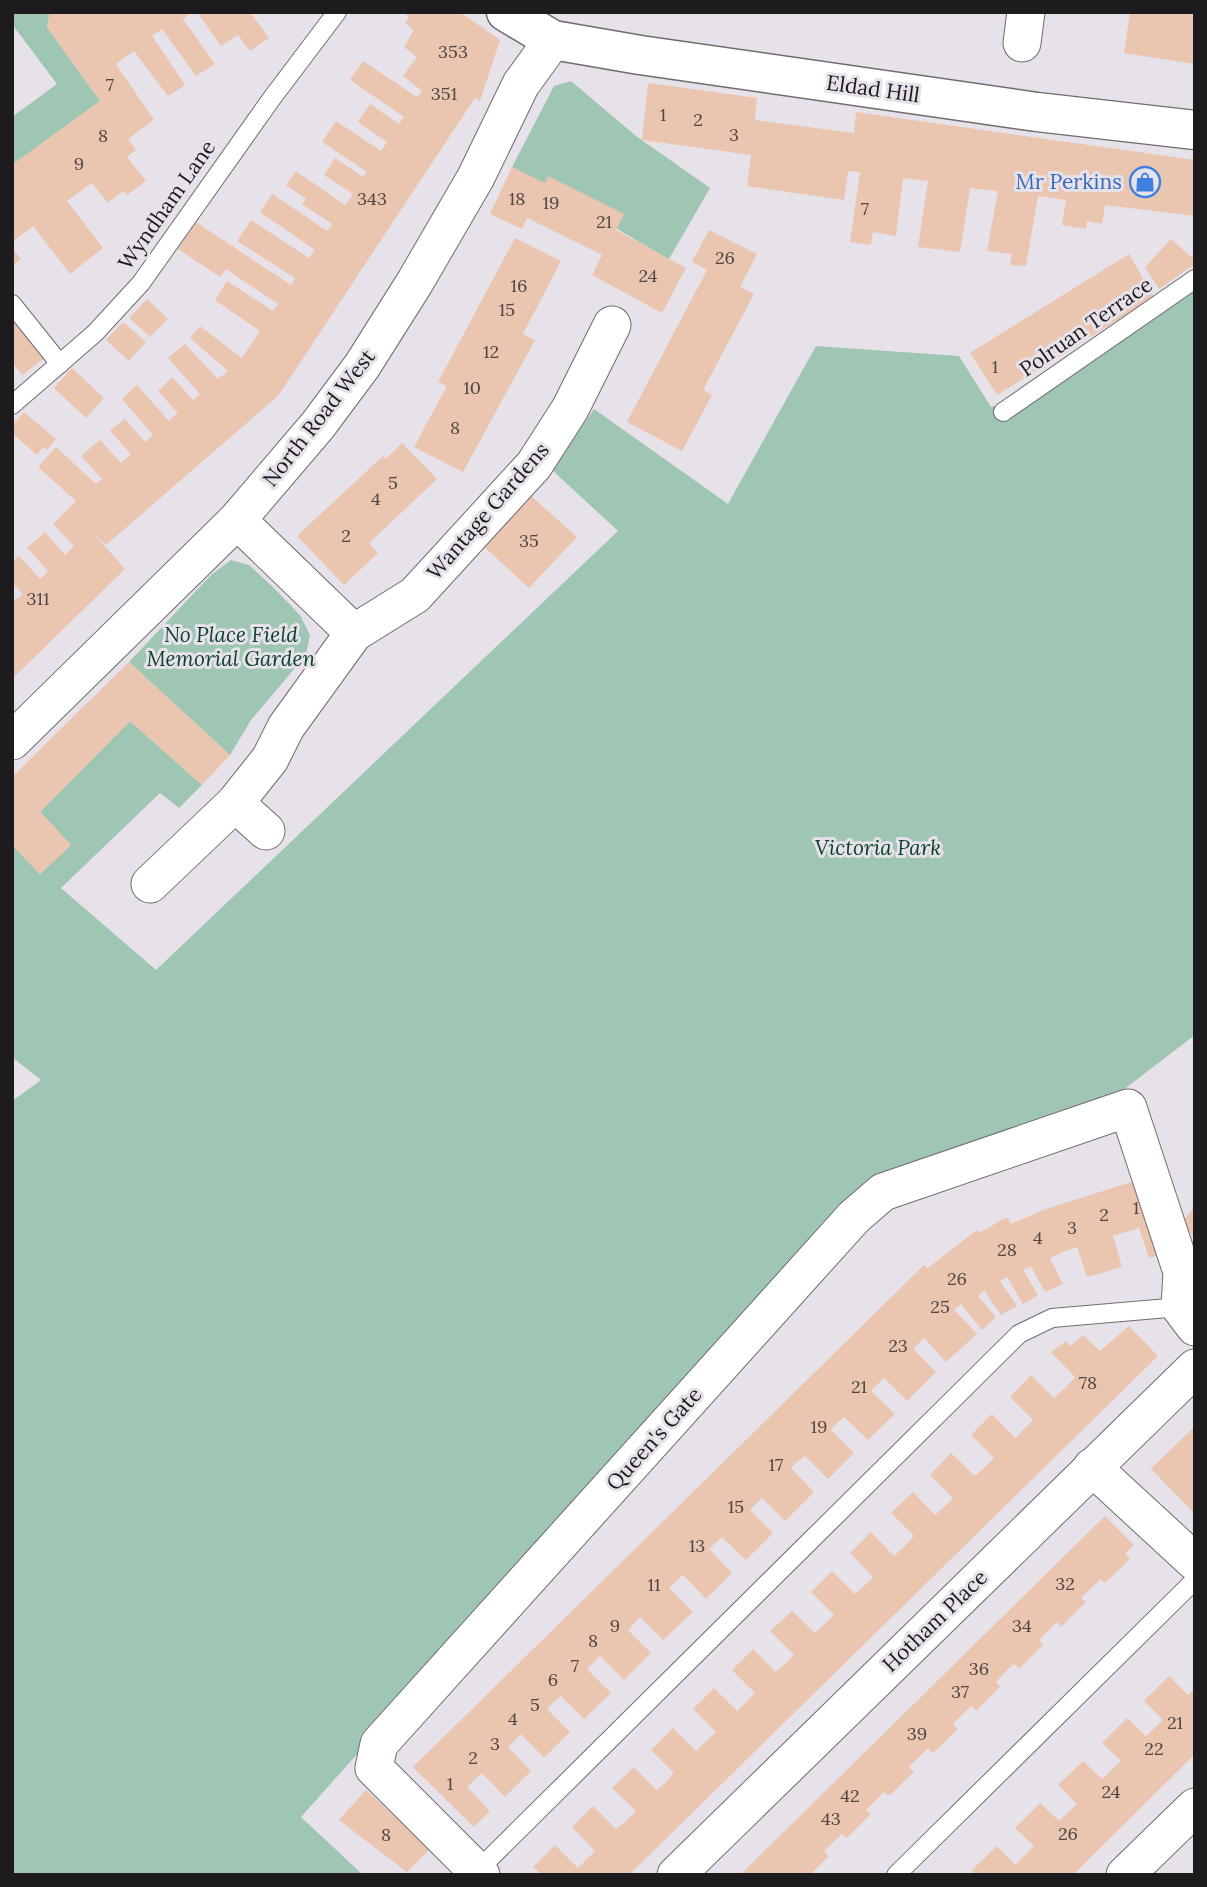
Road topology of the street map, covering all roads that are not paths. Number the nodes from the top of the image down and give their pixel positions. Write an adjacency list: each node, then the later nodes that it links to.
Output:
1 (337, 12): 8 (lane, Wyndham Lane)
2 (506, 12): 3 (street)
3 (553, 40): 4 (street, Eldad Hill); 11 (street, North Road West)
4 (1195, 130)
5 (1195, 279): 10 (lane, Polruan Terrace)
6 (12, 304): 8 (lane)
7 (612, 324): 12 (street, Wantage Gardens)
8 (60, 364): 9 (lane, Wyndham Lane)
9 (12, 405)
10 (1003, 412)
11 (237, 520): 12 (street); 13 (street, North Road West)
12 (354, 633): 14 (street, Wantage Gardens)
13 (12, 741)
14 (235, 803): 15 (street); 16 (street, Wantage Gardens)
15 (266, 831)
16 (150, 884)
17 (1187, 1317): 23 (lane); 23 (street, Queen's Gate)
18 (1195, 1368): 19 (street, Hotham Place)
19 (1092, 1468): 20 (street); 24 (street, Hotham Place)
20 (1195, 1562)
21 (1195, 1580): 25 (lane)
22 (1195, 1807): 26 (street)
23 (479, 1873)
24 (676, 1875)
25 (896, 1875)
26 (1125, 1875)

